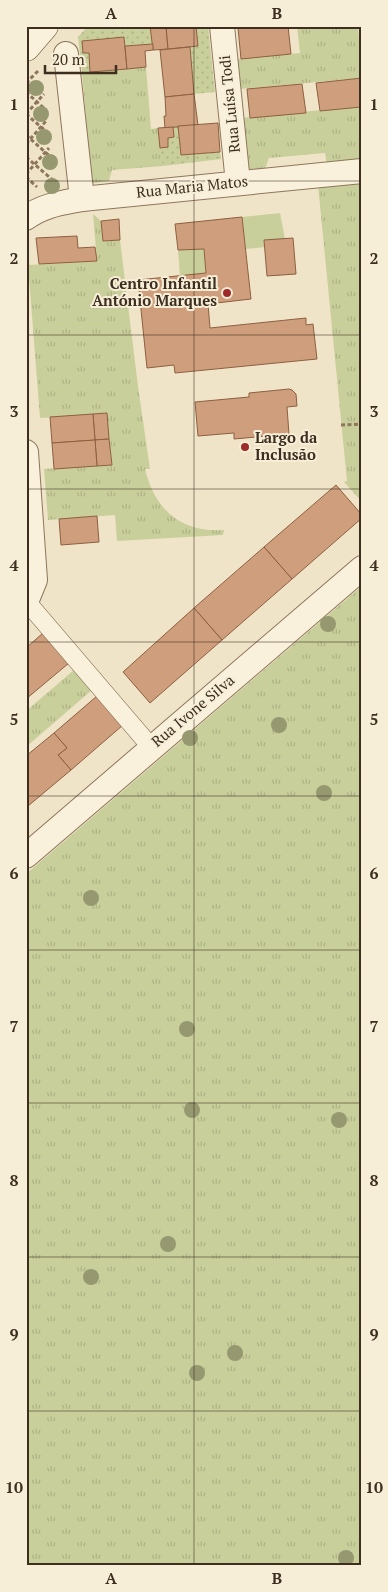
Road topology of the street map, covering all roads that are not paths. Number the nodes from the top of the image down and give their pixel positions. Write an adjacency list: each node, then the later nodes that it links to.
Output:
1 (44, 26): 4 (main road)
2 (222, 26): 6 (street, Rua Luísa Todi)
3 (66, 54): 7 (street)
4 (34, 57)
5 (362, 171): 6 (street, Rua Maria Matos)
6 (238, 182): 7 (street, Rua Maria Matos)
7 (82, 199): 8 (street, Rua Maria Matos)
8 (26, 218)
9 (26, 452): 11 (street)
10 (362, 568): 12 (street, Rua Ivone Silva)
11 (26, 602): 12 (street)
12 (152, 747): 13 (street, Rua Ivone Silva)
13 (26, 856)

